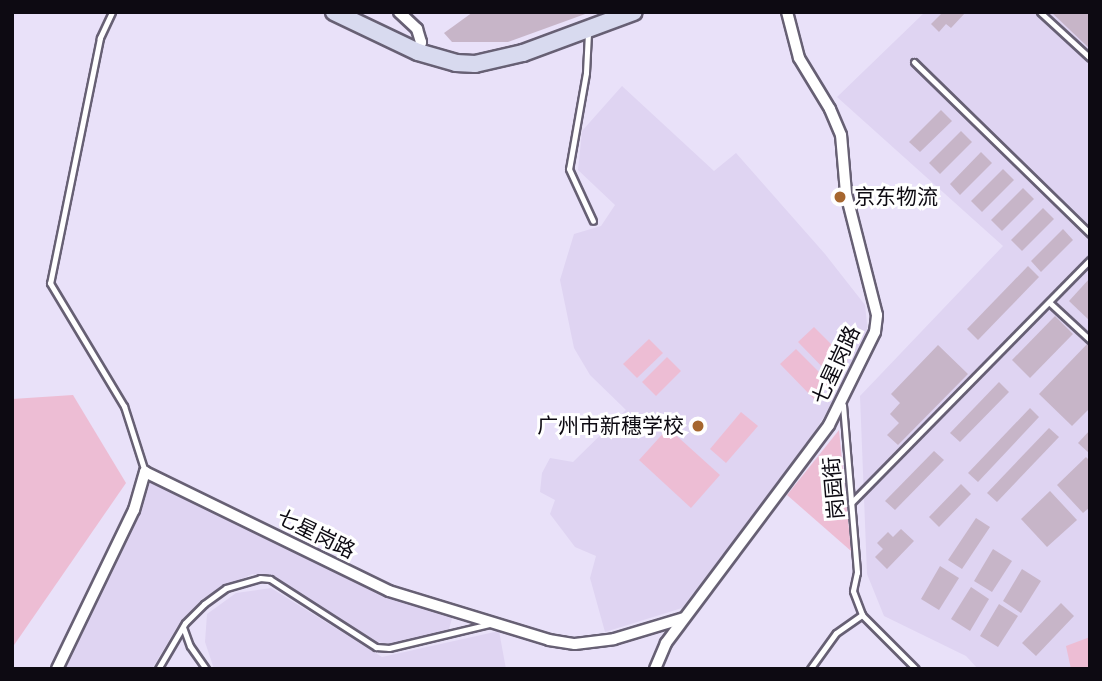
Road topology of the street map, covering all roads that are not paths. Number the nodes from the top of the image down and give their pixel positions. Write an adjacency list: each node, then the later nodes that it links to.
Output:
1 (112, 12): 17 (lane)
2 (334, 12): 8 (main road)
3 (399, 12): 8 (street)
4 (634, 12): 7 (main road)
5 (787, 12): 16 (street, 七星岗路)
6 (1040, 12): 9 (lane)
7 (588, 30): 8 (main road); 11 (lane)
8 (418, 52)
9 (1090, 58)
10 (914, 62): 12 (lane)
11 (593, 221)
12 (1090, 234)
13 (1090, 260): 14 (lane)
14 (1049, 302): 15 (lane); 18 (lane)
15 (1090, 340)
16 (842, 402): 18 (lane, 岗园街); 20 (street, 七星岗路)
17 (145, 472): 21 (street, 七星岗路); 23 (street)
18 (851, 503): 19 (lane, 岗园街)
19 (862, 615): 27 (lane); 28 (lane)
20 (684, 618): 21 (street, 七星岗路); 26 (street, 七星岗路)
21 (493, 623): 22 (lane)
22 (183, 627): 24 (lane); 25 (lane)
23 (57, 669)
24 (158, 669)
25 (206, 669)
26 (655, 669)
27 (810, 669)
28 (916, 669)

